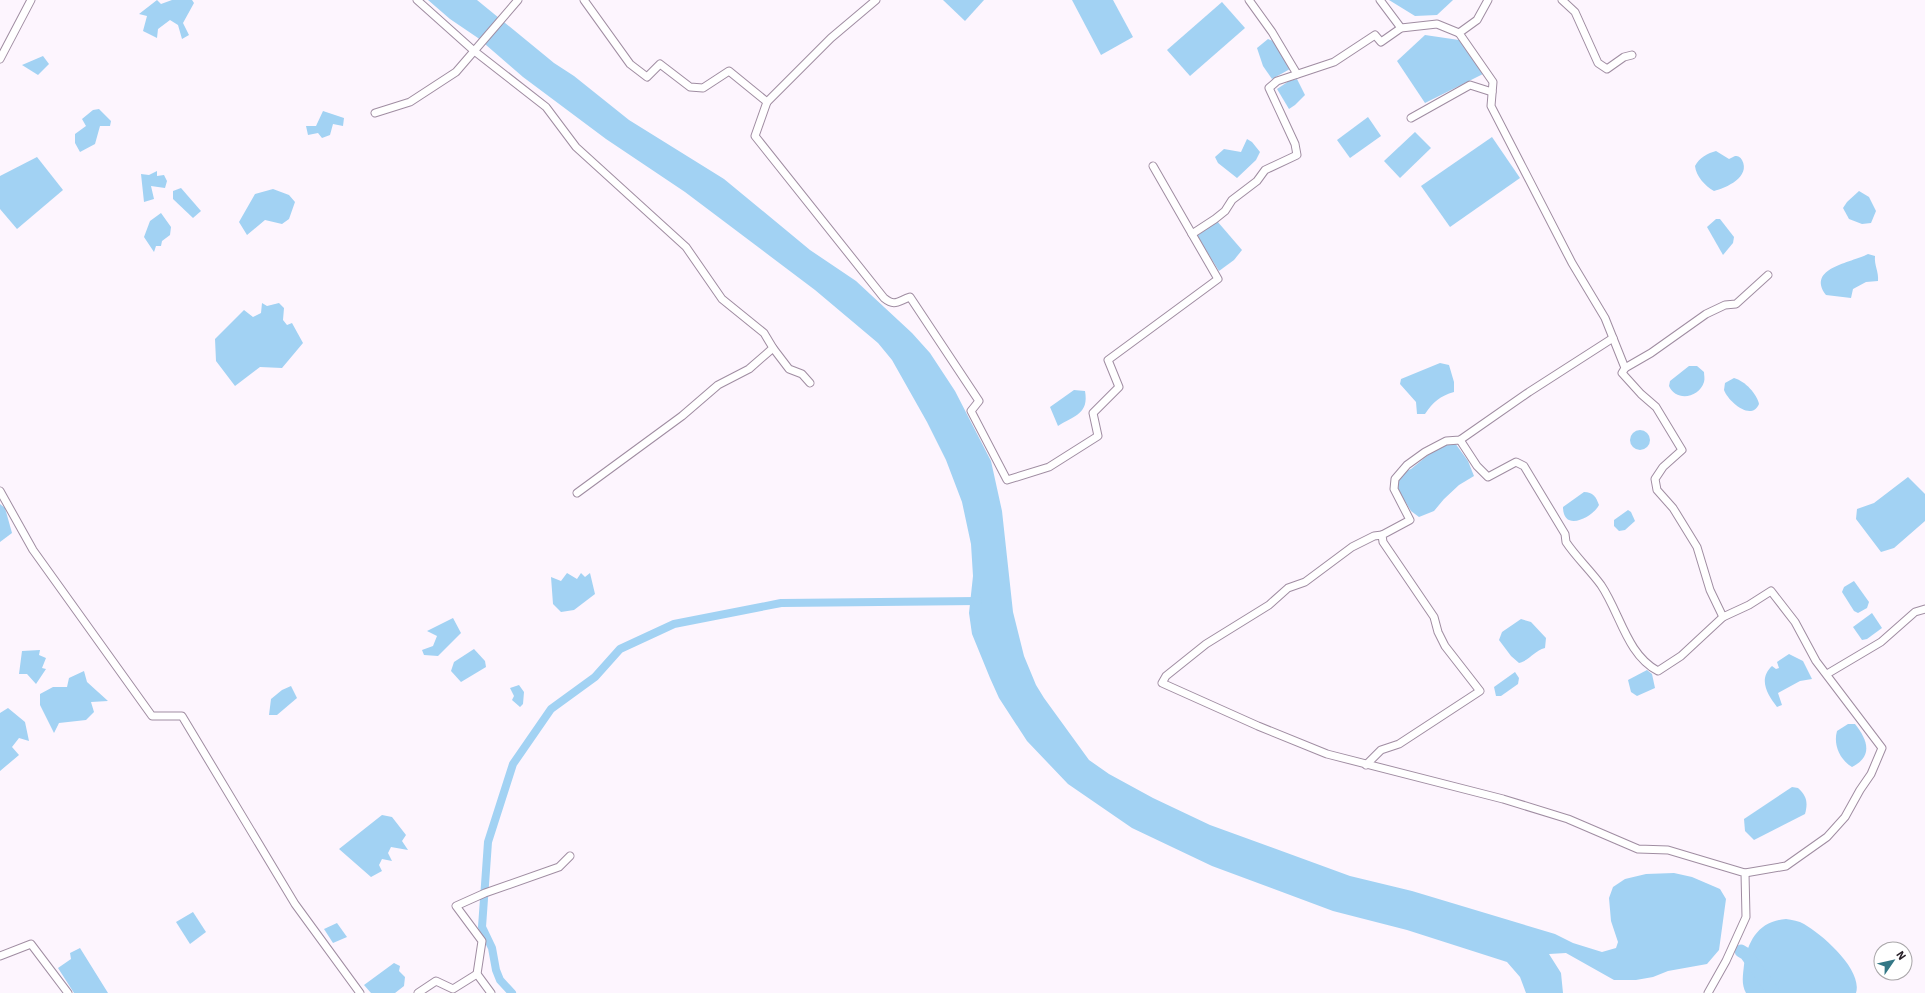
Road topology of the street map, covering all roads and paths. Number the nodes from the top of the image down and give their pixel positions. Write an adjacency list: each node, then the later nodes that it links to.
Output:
1 (31, 0): 14 (street)
2 (417, 0): 12 (street)
3 (518, 0): 12 (street)
4 (584, 0): 17 (street)
5 (876, 0): 17 (street)
6 (1249, 0): 15 (street)
7 (1380, 0): 10 (street)
8 (1488, 0): 11 (street)
9 (1562, 0): 13 (street)
10 (1402, 28): 11 (street); 15 (street)
11 (1459, 33): 16 (street)
12 (475, 48): 18 (street); 24 (street)
13 (1632, 55)
14 (0, 59)
15 (1297, 74): 21 (street)
16 (1492, 92): 19 (street); 23 (street)
17 (767, 102): 21 (street)
18 (375, 113)
19 (1411, 118)
20 (1153, 166): 21 (street)
21 (1192, 234)
22 (1768, 275): 25 (street)
23 (1614, 338): 25 (street); 27 (street)
24 (773, 348): 26 (street); 29 (street)
25 (1625, 368): 32 (street)
26 (810, 383)
27 (1460, 440): 30 (street); 32 (street)
28 (0, 491): 40 (street)
29 (577, 493)
30 (1382, 535): 34 (street); 34 (street)
31 (1925, 609): 33 (street)
32 (1723, 617): 33 (street)
33 (1827, 674): 36 (street)
34 (1366, 765): 36 (street)
35 (570, 856): 38 (street)
36 (1745, 873): 43 (street)
37 (0, 956): 39 (street)
38 (477, 974): 41 (street); 42 (street)
39 (68, 993)
40 (360, 993)
41 (418, 993)
42 (491, 993)
43 (1708, 993)

